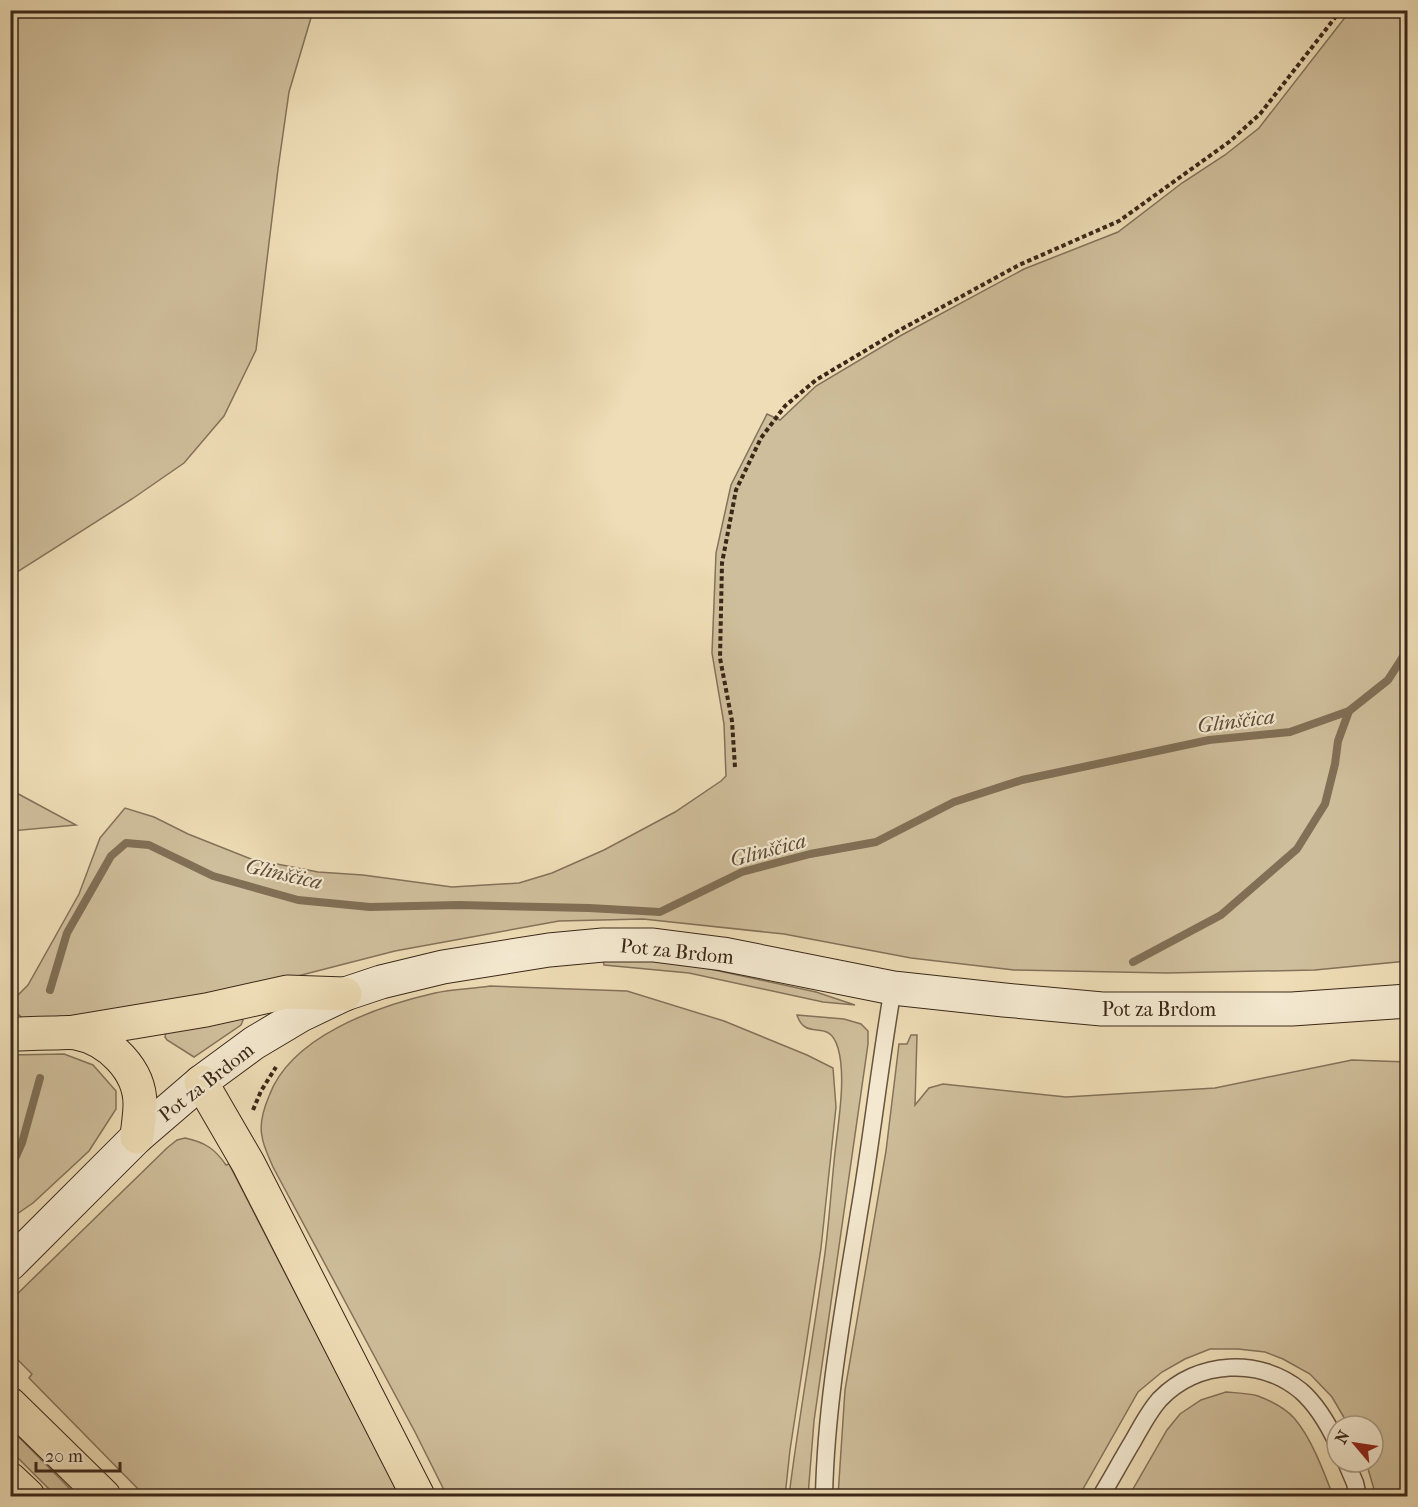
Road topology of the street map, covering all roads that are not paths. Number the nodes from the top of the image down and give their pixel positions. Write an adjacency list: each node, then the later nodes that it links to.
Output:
1 (893, 988): 2 (main road, Pot za Brdom); 3 (main road, Pot za Brdom); 16 (lane)
2 (345, 993): 4 (highway); 6 (main road, Pot za Brdom)
3 (1407, 1001)
4 (74, 1032): 5 (highway); 7 (highway)
5 (10, 1034)
6 (201, 1082): 7 (main road, Pot za Brdom); 15 (highway)
7 (137, 1137): 8 (main road, Pot za Brdom)
8 (10, 1264)
9 (10, 1404): 14 (highway)
10 (1325, 1420): 17 (lane)
11 (1351, 1474): 18 (lane)
12 (10, 1479): 13 (highway)
13 (28, 1497)
14 (104, 1497)
15 (418, 1497)
16 (824, 1497)
17 (1101, 1497)
18 (1358, 1497)

